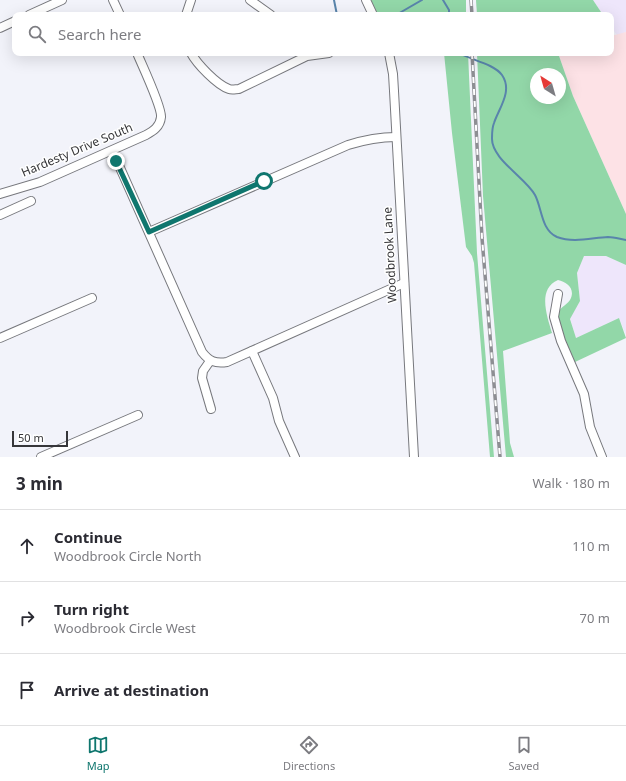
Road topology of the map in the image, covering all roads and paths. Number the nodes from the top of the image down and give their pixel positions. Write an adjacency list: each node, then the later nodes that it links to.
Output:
1 (62, 0): 6 (street)
2 (113, 0): 7 (street)
3 (191, 0): 8 (street)
4 (250, 0): 9 (street)
5 (366, 0): 10 (street)
6 (36, 12)
7 (119, 12)
8 (187, 12)
9 (267, 12)
10 (372, 12)
11 (12, 22): 12 (street)
12 (0, 28)
13 (138, 56): 19 (street, Hardesty Drive South)
14 (193, 56): 15 (street)
15 (304, 56)
16 (390, 56): 17 (street, Woodbrook Lane)
17 (396, 136): 22 (street); 23 (street, Woodbrook Lane)
18 (116, 161): 22 (street)
19 (0, 194)
20 (31, 201): 21 (street)
21 (0, 215)
22 (149, 232): 28 (street)
23 (404, 283): 27 (street); 33 (street, Woodbrook Lane)
24 (558, 294): 34 (street)
25 (92, 298): 26 (street)
26 (0, 338)
27 (252, 351): 28 (street); 32 (street)
28 (210, 361): 29 (street)
29 (211, 409)
30 (138, 415): 31 (street)
31 (41, 457)
32 (295, 457)
33 (414, 457)
34 (602, 457)

